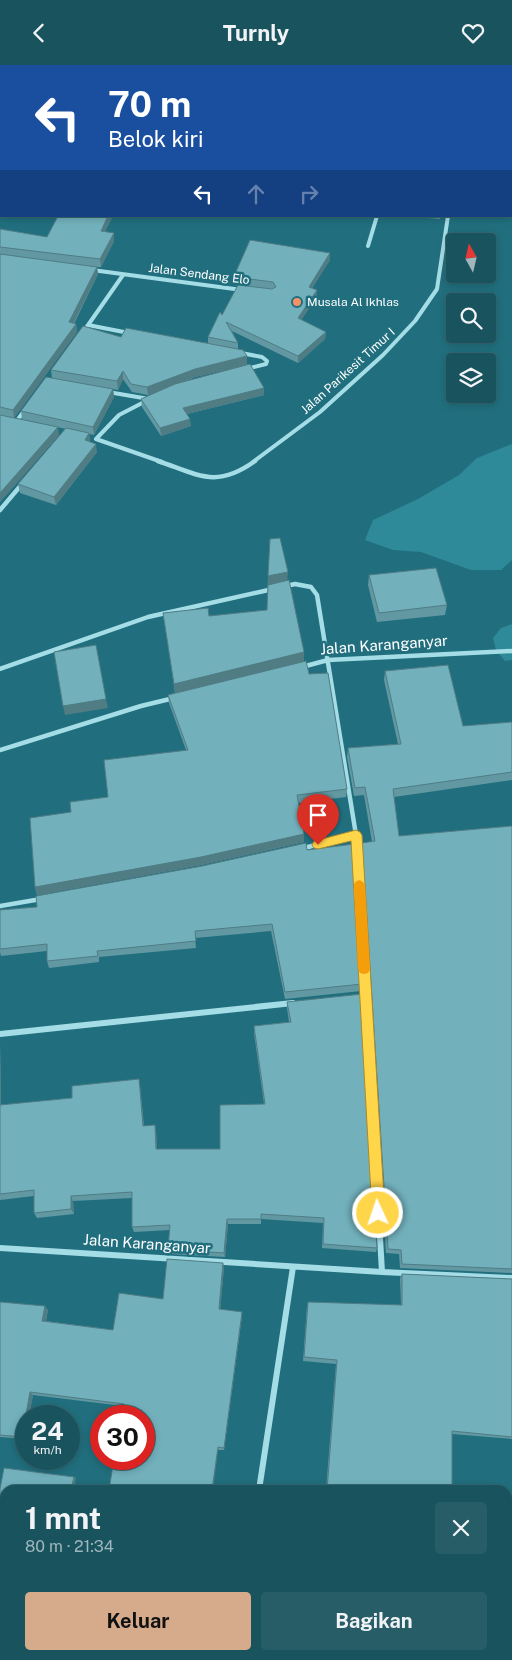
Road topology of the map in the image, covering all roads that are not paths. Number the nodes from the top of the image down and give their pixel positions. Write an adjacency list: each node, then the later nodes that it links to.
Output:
1 (378, 217): 3 (street)
2 (448, 217): 20 (street, Jalan Parikesit Timur I)
3 (368, 246)
4 (85, 269): 5 (street, Jalan Sendang Elo)
5 (123, 275): 6 (street, Jalan Sendang Elo); 7 (street)
6 (245, 290)
7 (88, 325): 8 (street); 9 (street)
8 (82, 333)
9 (136, 334)
10 (233, 352): 11 (street)
11 (238, 371)
12 (102, 391): 14 (street)
13 (158, 396): 14 (street)
14 (149, 399): 20 (street)
15 (28, 406): 17 (street)
16 (0, 418): 17 (street)
17 (16, 422): 18 (street)
18 (25, 423)
19 (89, 437): 20 (street, Jalan Parikesit Timur I)
20 (96, 439)
21 (24, 482): 22 (street)
22 (0, 510)
23 (512, 651): 24 (street, Jalan Karanganyar)
24 (328, 660): 25 (street, Jalan Karanganyar); 26 (street); 29 (street)
25 (300, 667)
26 (0, 669)
27 (178, 697): 28 (street)
28 (0, 750)
29 (356, 835): 30 (street); 33 (street)
30 (298, 849)
31 (46, 899): 32 (street)
32 (0, 906)
33 (366, 995): 34 (street); 39 (street)
34 (356, 996)
35 (296, 1003): 36 (street)
36 (0, 1034)
37 (0, 1248): 38 (street, Jalan Karanganyar)
38 (293, 1267): 39 (street, Jalan Karanganyar); 41 (street)
39 (382, 1272): 40 (street, Jalan Karanganyar)
40 (512, 1278)
41 (260, 1485)

